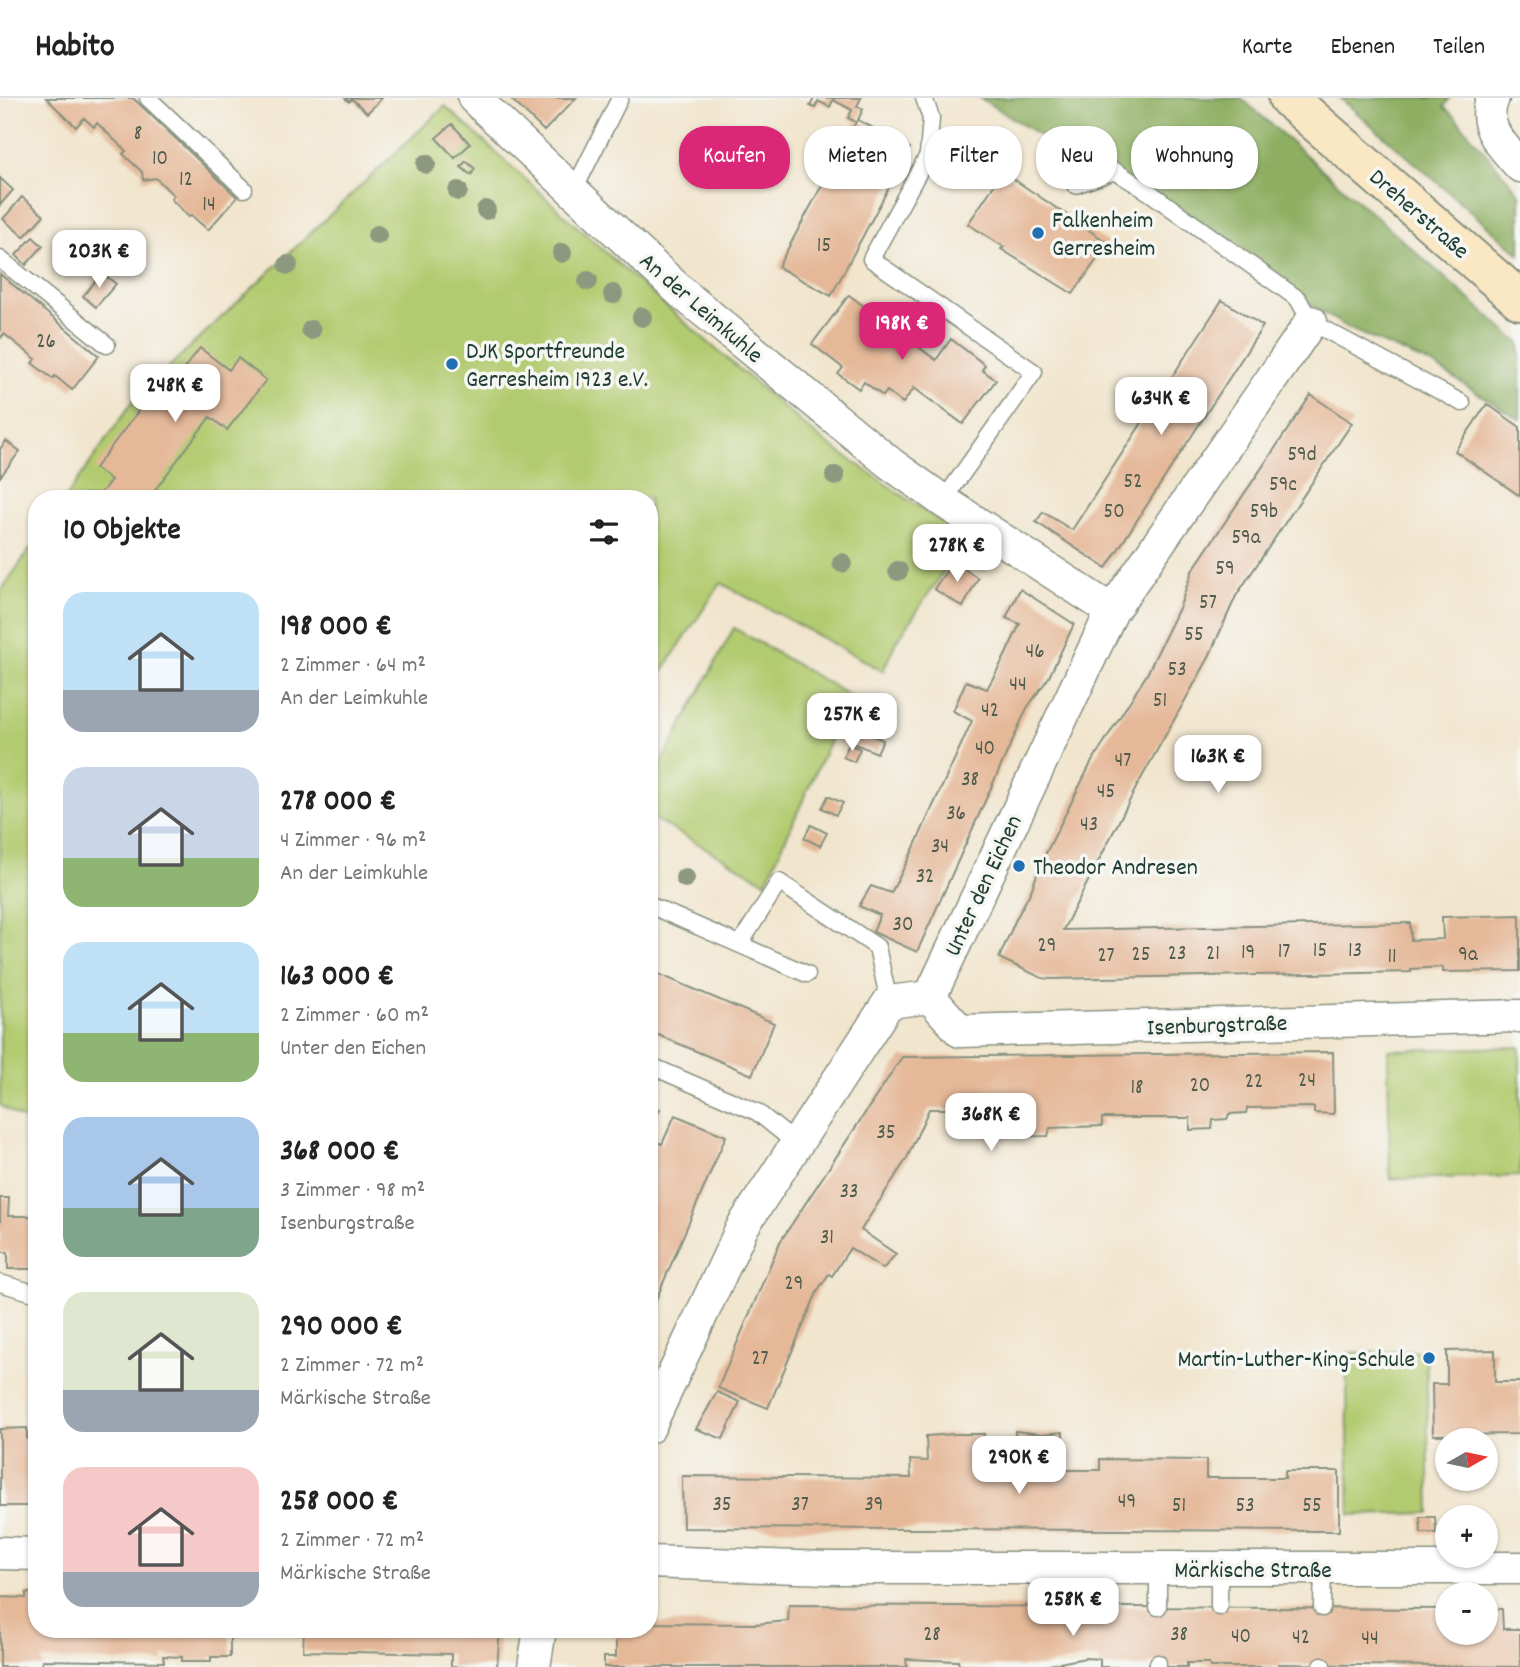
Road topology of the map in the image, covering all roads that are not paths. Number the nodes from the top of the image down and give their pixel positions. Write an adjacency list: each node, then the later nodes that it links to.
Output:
1 (148, 98): 9 (lane)
2 (474, 98): 10 (street, An der Leimkuhle)
3 (620, 98): 10 (lane)
4 (924, 98): 16 (lane)
5 (1288, 98): 12 (main road, Dreherstraße)
6 (1491, 106): 7 (street)
7 (1520, 166)
8 (1117, 172): 13 (lane)
9 (244, 189)
10 (573, 192): 16 (street, An der Leimkuhle)
11 (0, 258): 14 (lane)
12 (1520, 300)
13 (1311, 322): 15 (lane); 17 (street, Unter den Eichen)
14 (107, 345)
15 (1462, 402)
16 (943, 501): 17 (street, An der Leimkuhle)
17 (1112, 611): 21 (street, Unter den Eichen)
18 (658, 909): 19 (lane)
19 (740, 944): 20 (lane); 22 (lane)
20 (807, 974)
21 (930, 997): 22 (street); 23 (street, Isenburgstraße)
22 (890, 1002): 25 (street)
23 (1520, 1016)
24 (658, 1069): 25 (lane)
25 (798, 1145): 28 (street)
26 (0, 1283): 27 (lane)
27 (28, 1291)
28 (658, 1408)
29 (0, 1553): 30 (street)
30 (28, 1554)
31 (658, 1562): 33 (street, Märkische Straße)
32 (1520, 1568): 35 (street, Märkische Straße)
33 (1158, 1569): 34 (street, Märkische Straße); 36 (lane)
34 (1219, 1569): 35 (street, Märkische Straße); 37 (lane)
35 (1322, 1569): 38 (lane)
36 (1158, 1607)
37 (1219, 1607)
38 (1322, 1608)
39 (539, 1638): 40 (street)
40 (534, 1667)

